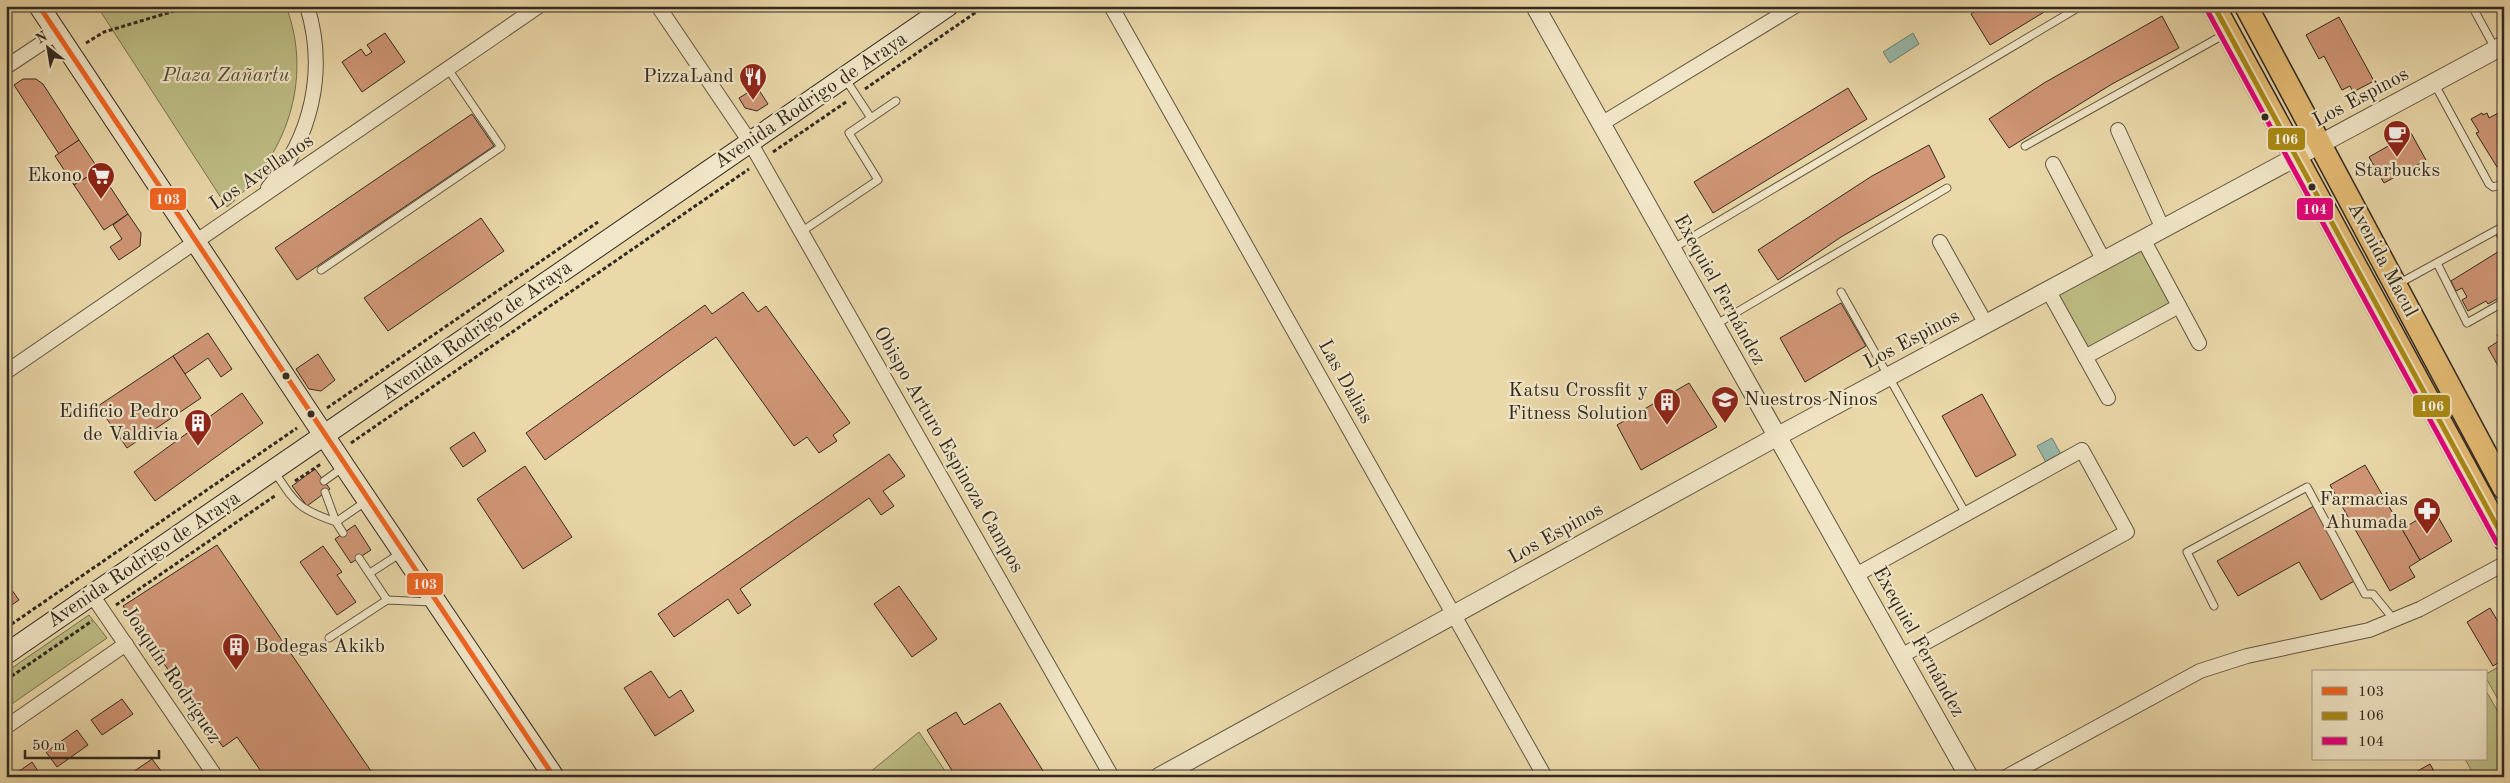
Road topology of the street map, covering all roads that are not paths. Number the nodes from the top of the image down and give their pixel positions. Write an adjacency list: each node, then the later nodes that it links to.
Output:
1 (39, 6): 14 (main road)
2 (307, 6): 31 (street)
3 (539, 6): 17 (street, Los Avellanos)
4 (658, 6): 24 (street, Obispo Arturo Espinoza Campos)
5 (948, 6): 18 (main road, Avenida Rodrigo de Araya)
6 (1111, 6): 77 (street, Las Dalias)
7 (1535, 6): 22 (street, Exequiel Fernández)
8 (1794, 6): 22 (street)
9 (2081, 6): 38 (lane)
10 (2214, 6): 13 (main road, Avenida Macul)
11 (2246, 6): 25 (main road, Avenida Macul)
12 (2472, 6): 15 (lane)
13 (2228, 32): 26 (lane); 27 (main road, Avenida Macul)
14 (57, 33): 16 (street); 36 (main road)
15 (2500, 47): 19 (street, Los Espinos)
16 (6, 67)
17 (448, 69): 31 (street, Los Avellanos); 41 (lane)
18 (844, 77): 21 (lane); 24 (main road, Avenida Rodrigo de Araya)
19 (2434, 83): 25 (street, Los Espinos); 29 (lane)
20 (896, 101): 21 (lane)
21 (870, 118): 34 (lane)
22 (1601, 124): 38 (street, Exequiel Fernández)
23 (2118, 130): 33 (street)
24 (750, 142): 34 (street, Obispo Arturo Espinoza Campos); 54 (main road, Avenida Rodrigo de Araya)
25 (2319, 144): 27 (street, Los Espinos); 42 (main road, Avenida Macul)
26 (2024, 146)
27 (2296, 157): 33 (street, Los Espinos); 67 (main road, Avenida Macul)
28 (2053, 164): 39 (street)
29 (2504, 184)
30 (1947, 188): 48 (lane)
31 (245, 209): 36 (street, Los Avellanos)
32 (2504, 226): 40 (lane)
33 (2164, 228): 35 (street, Los Espinos)
34 (801, 232): 86 (street, Obispo Arturo Espinoza Campos)
35 (2143, 240): 39 (street, Los Espinos); 46 (street)
36 (196, 242): 51 (street, Los Avellanos); 54 (main road)
37 (1940, 242): 47 (street)
38 (1672, 249): 48 (street, Exequiel Fernández)
39 (2104, 261): 43 (street, Los Espinos)
40 (2436, 263): 42 (lane); 45 (lane)
41 (321, 270)
42 (2396, 285): 59 (main road, Avenida Macul)
43 (2048, 290): 47 (street, Los Espinos); 50 (street)
44 (1841, 292): 52 (lane)
45 (2504, 302)
46 (2179, 306): 49 (street); 50 (street)
47 (1986, 324): 52 (street, Los Espinos)
48 (1714, 325): 55 (street, Exequiel Fernández)
49 (2199, 343)
50 (2085, 357): 53 (street)
51 (6, 372)
52 (1889, 377): 55 (street, Los Espinos); 64 (lane)
53 (2108, 398)
54 (325, 436): 56 (main road); 57 (main road, Avenida Rodrigo de Araya)
55 (1778, 436): 72 (street, Exequiel Fernández); 77 (street, Los Espinos)
56 (340, 460): 58 (lane); 62 (main road)
57 (274, 471): 63 (lane); 73 (main road, Avenida Rodrigo de Araya)
58 (324, 481)
59 (2504, 488)
60 (325, 492): 65 (lane)
61 (300, 496): 63 (lane)
62 (367, 500): 65 (lane); 68 (main road)
63 (294, 501): 65 (lane)
64 (1966, 514): 72 (street); 82 (street)
65 (336, 522): 66 (lane)
66 (343, 533)
67 (2504, 539)
68 (402, 552): 71 (lane); 75 (main road)
69 (359, 558): 71 (lane)
70 (2504, 564): 78 (street)
71 (370, 573): 74 (lane)
72 (1856, 575): 82 (street, Exequiel Fernández)
73 (92, 596): 80 (street, Joaquín Rodríguez); 81 (main road, Avenida Rodrigo de Araya)
74 (387, 600): 75 (lane); 79 (lane)
75 (436, 602): 85 (main road)
76 (2214, 606): 78 (lane)
77 (1453, 615): 87 (street, Los Espinos); 88 (street, Las Dalias)
78 (2395, 621): 90 (street)
79 (329, 638)
80 (126, 644): 83 (street); 84 (street, Joaquín Rodríguez)
81 (6, 654)
82 (1901, 656): 89 (street, Exequiel Fernández)
83 (6, 727)
84 (216, 777)
85 (554, 777)
86 (1112, 777)
87 (1158, 777)
88 (1545, 777)
89 (1970, 777)
90 (2006, 777)

